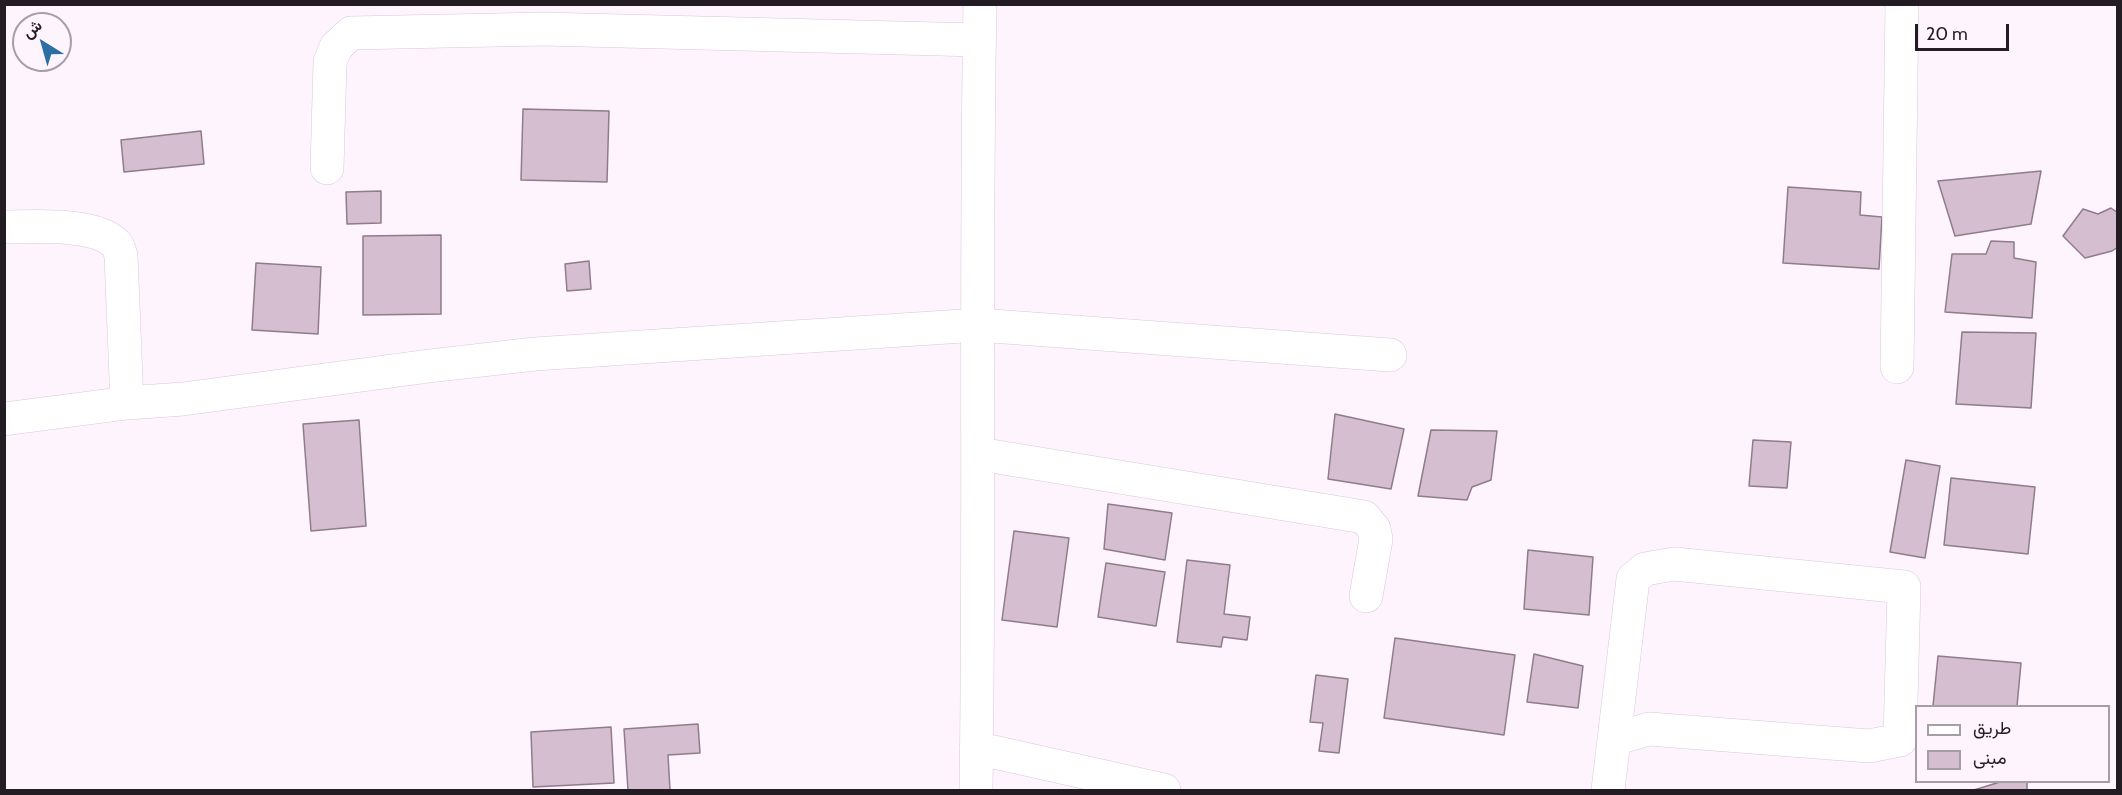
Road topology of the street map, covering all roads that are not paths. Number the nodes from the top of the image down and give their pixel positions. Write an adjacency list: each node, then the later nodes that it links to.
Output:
1 (980, 4): 3 (street)
2 (1902, 4): 8 (street)
3 (979, 40): 4 (street); 6 (street)
4 (327, 168)
5 (4, 227): 9 (street)
6 (978, 325): 7 (street); 9 (street); 11 (street)
7 (1390, 355)
8 (1897, 367)
9 (127, 403): 10 (street)
10 (4, 419)
11 (979, 454): 12 (street); 14 (street)
12 (1366, 596)
13 (1614, 739): 13 (street); 17 (street)
14 (976, 748): 15 (street); 16 (street)
15 (976, 790)
16 (1164, 790)
17 (1608, 790)

